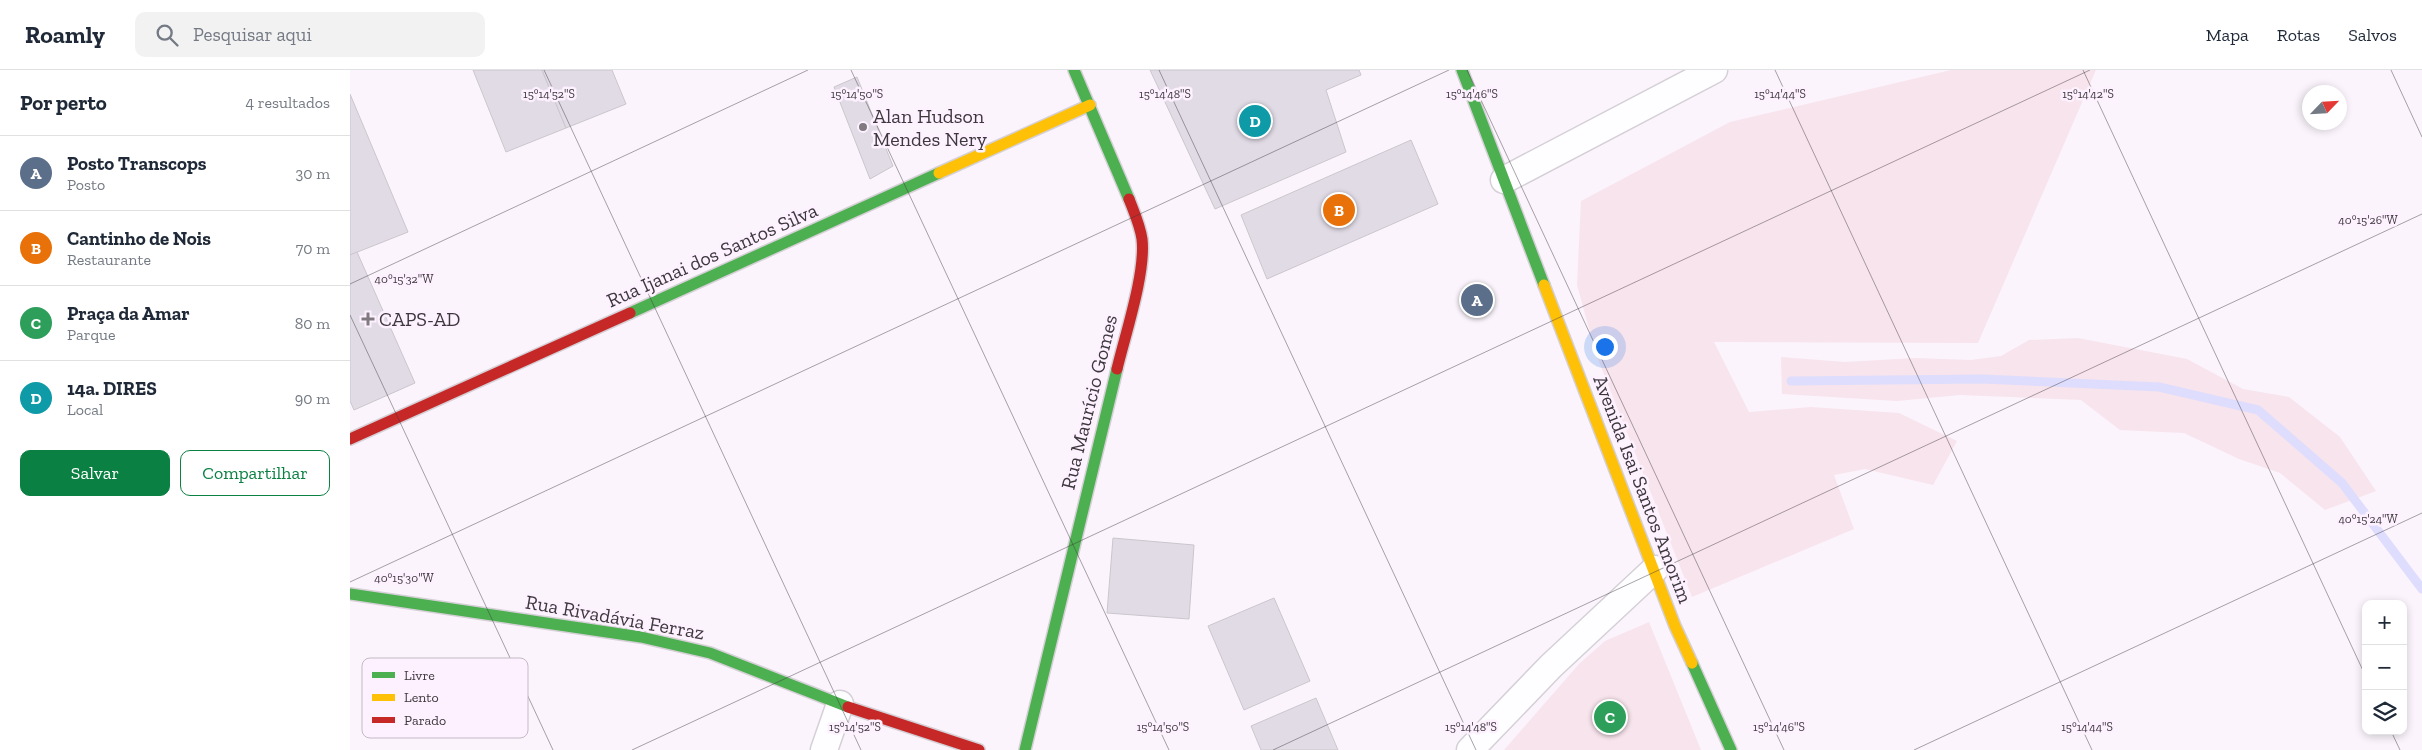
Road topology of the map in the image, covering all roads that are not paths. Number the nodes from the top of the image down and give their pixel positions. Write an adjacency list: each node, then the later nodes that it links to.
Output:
1 (1074, 70): 4 (street, Rua Maurício Gomes)
2 (1462, 70): 5 (street, Avenida Isai Santos Amorim)
3 (1714, 70): 5 (street)
4 (1090, 105): 6 (street, Rua Ijanai dos Santos Silva); 12 (street, Rua Maurício Gomes)
5 (1504, 180): 7 (street, Avenida Isai Santos Amorim)
6 (350, 440)
7 (1655, 569): 13 (street); 14 (street, Avenida Isai Santos Amorim)
8 (350, 594): 9 (street, Rua Rivadávia Ferraz)
9 (840, 704): 10 (street); 11 (street, Rua Rivadávia Ferraz)
10 (824, 750)
11 (979, 750)
12 (1025, 750)
13 (1470, 750)
14 (1731, 750)

